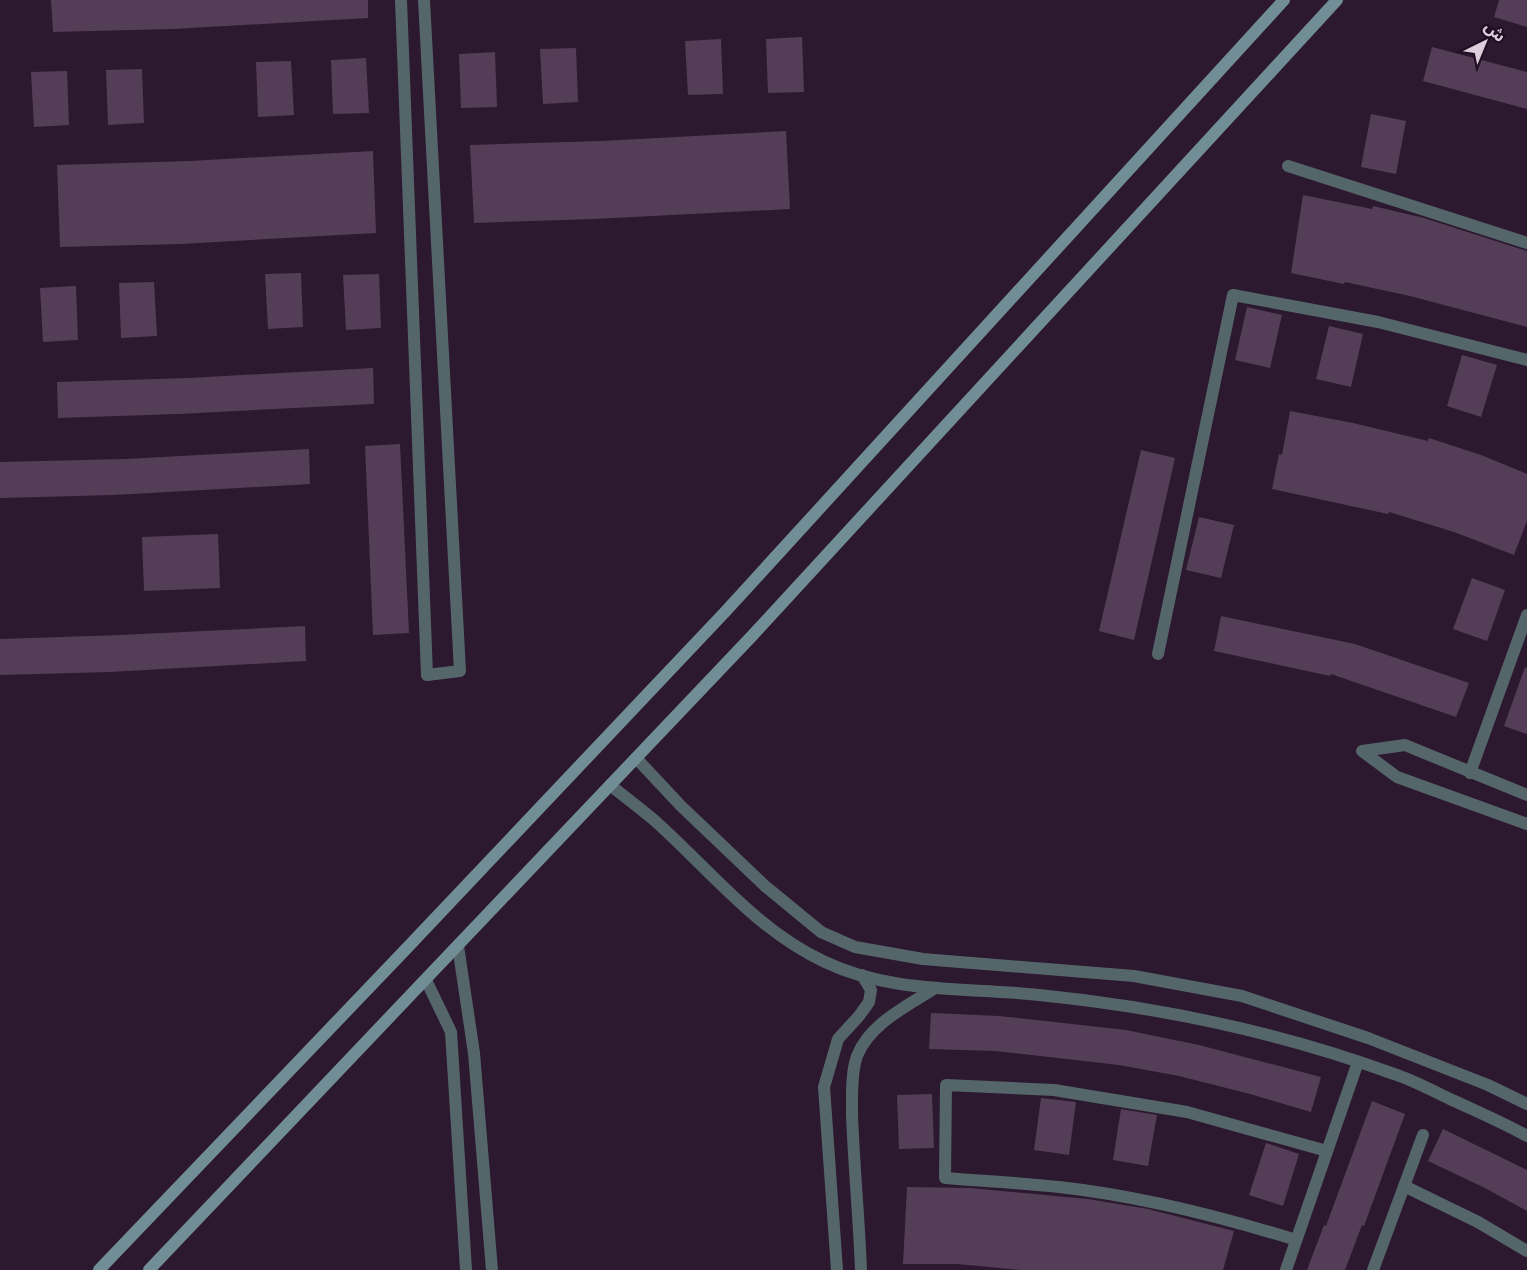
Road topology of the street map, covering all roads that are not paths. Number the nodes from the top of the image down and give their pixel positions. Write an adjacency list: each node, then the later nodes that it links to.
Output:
1 (401, 0): 2 (street)
2 (424, 0)
3 (1284, 0): 27 (main road)
4 (1337, 0): 10 (main road)
5 (1288, 166): 6 (street)
6 (1527, 243)
7 (1527, 360): 9 (street)
8 (1527, 615): 11 (street)
9 (1158, 654)
10 (636, 758): 12 (main road); 20 (street)
11 (1470, 773): 13 (street); 14 (street)
12 (610, 785): 15 (main road); 16 (street)
13 (1527, 795)
14 (1527, 824)
15 (458, 946): 17 (main road); 30 (street)
16 (862, 975): 18 (street); 31 (street)
17 (426, 980): 28 (main road); 29 (street)
18 (935, 988): 19 (street); 32 (street)
19 (1358, 1062): 22 (street); 23 (street)
20 (1527, 1104)
21 (1423, 1135): 24 (street)
22 (1527, 1136)
23 (1327, 1151): 25 (street); 25 (street)
24 (1404, 1186): 26 (street); 34 (street)
25 (1296, 1240): 33 (street)
26 (1527, 1251)
27 (99, 1270)
28 (149, 1270)
29 (466, 1270)
30 (492, 1270)
31 (837, 1270)
32 (861, 1270)
33 (1286, 1270)
34 (1373, 1270)

